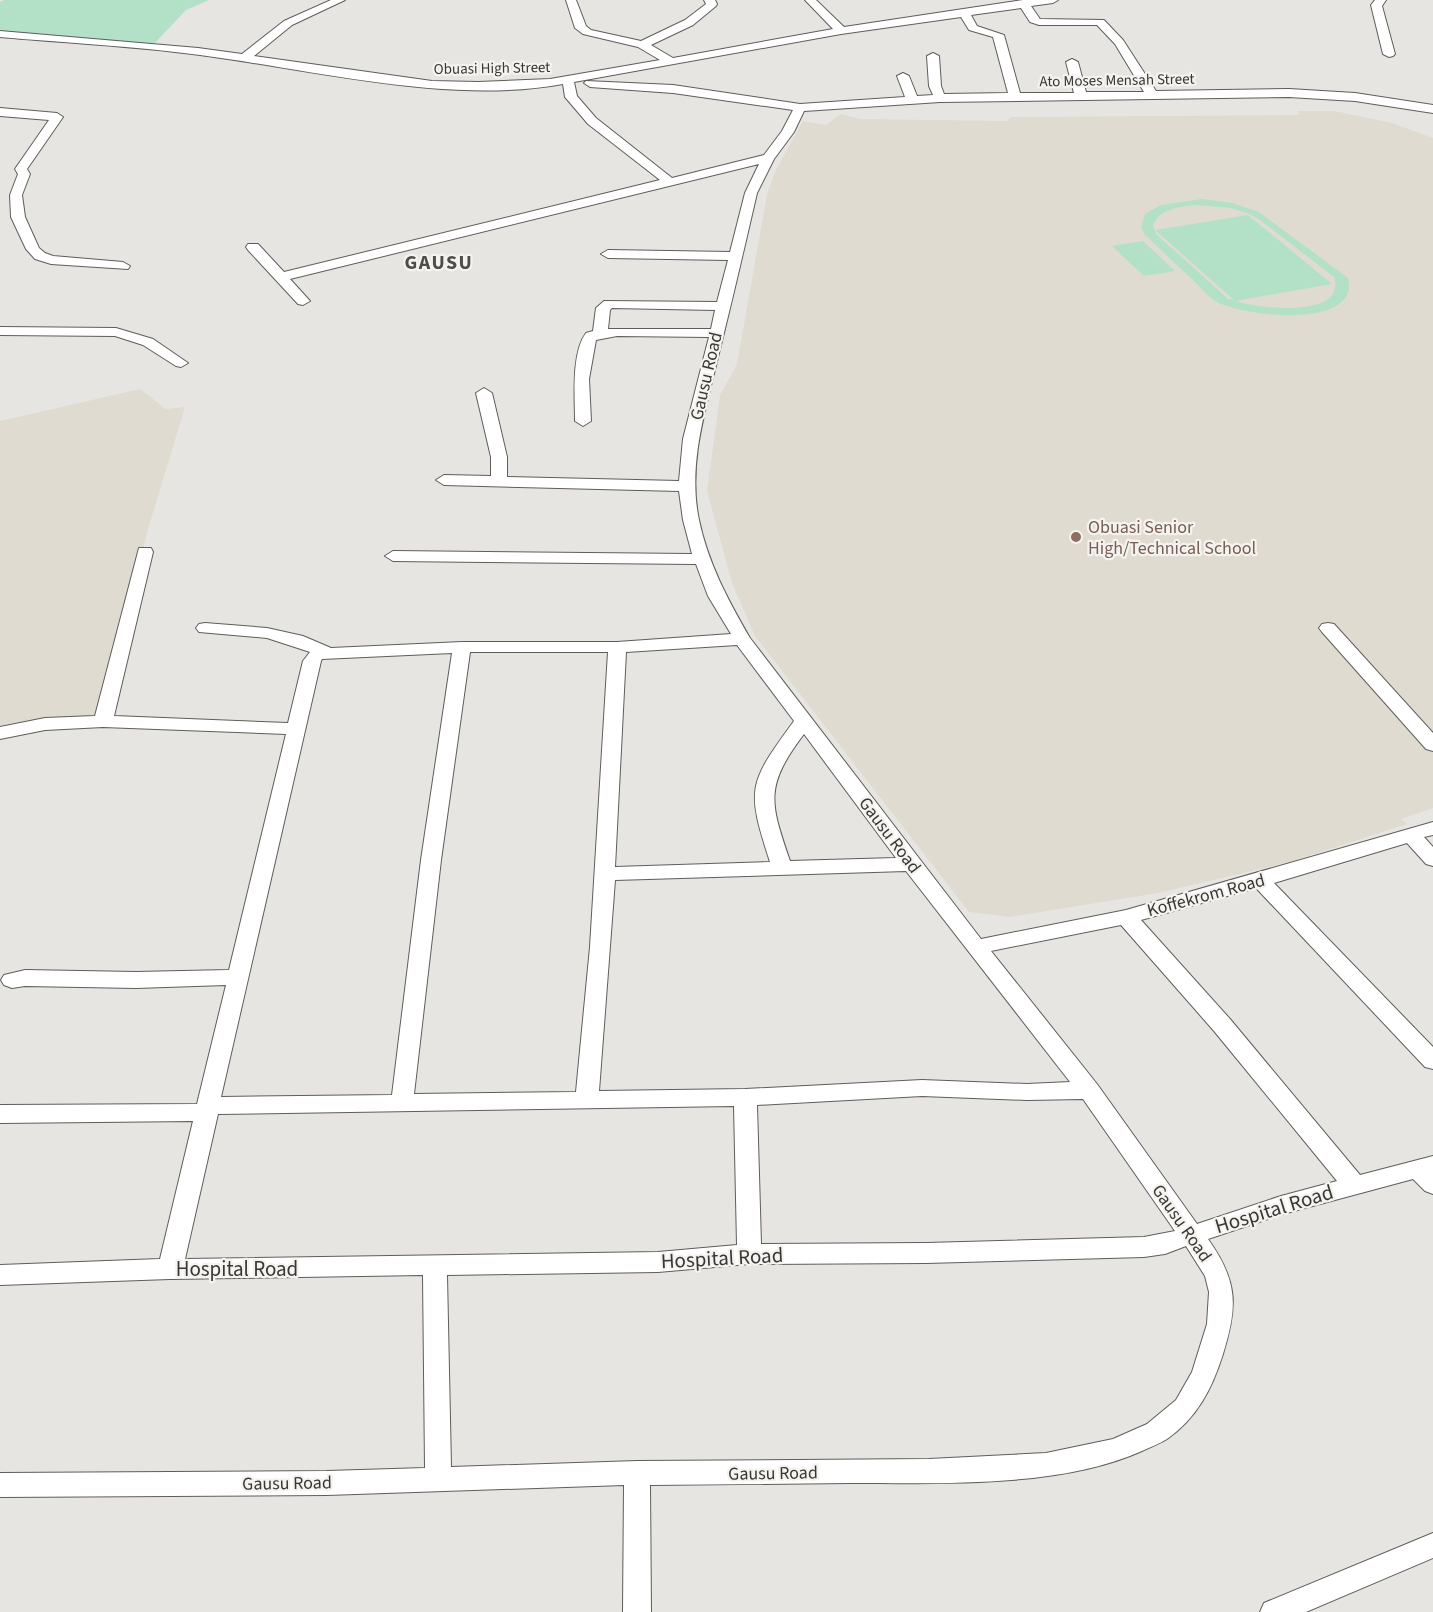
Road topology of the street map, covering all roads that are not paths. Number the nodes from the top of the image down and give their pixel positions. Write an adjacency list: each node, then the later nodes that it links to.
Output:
1 (340, 0): 13 (street)
2 (571, 0): 11 (street)
3 (708, 0): 11 (street)
4 (1053, 0): 7 (street, Obuasi High Street)
5 (1381, 0): 12 (street)
6 (808, 1): 9 (street)
7 (1024, 3): 8 (street, Obuasi High Street); 21 (street)
8 (963, 12): 9 (street, Obuasi High Street); 23 (street)
9 (841, 31): 15 (street, Obuasi High Street)
10 (0, 34): 13 (street, Obuasi High Street)
11 (642, 45): 15 (street)
12 (1389, 54)
13 (246, 56): 19 (street, Obuasi High Street)
14 (933, 56): 24 (street)
15 (669, 60): 18 (street, Obuasi High Street)
16 (1072, 62): 22 (street)
17 (903, 76): 25 (street)
18 (593, 79): 19 (street, Obuasi High Street); 20 (street); 26 (street, Ato Moses Mensah Street)
19 (550, 82): 20 (street)
20 (569, 83): 30 (street)
21 (1152, 94): 22 (street, Ato Moses Mensah Street); 27 (street, Ato Moses Mensah Street)
22 (1081, 95): 23 (street, Ato Moses Mensah Street)
23 (1015, 96): 24 (street, Ato Moses Mensah Street)
24 (940, 98): 25 (street, Ato Moses Mensah Street)
25 (912, 99): 26 (street, Ato Moses Mensah Street)
26 (800, 108): 29 (street, Gausu Road)
27 (1433, 109)
28 (0, 112): 34 (street)
29 (768, 158): 30 (street); 33 (street, Gausu Road)
30 (670, 182): 35 (street)
31 (253, 246): 35 (street)
32 (608, 254): 33 (street)
33 (735, 256): 37 (street, Gausu Road)
34 (123, 266)
35 (280, 277): 36 (street)
36 (303, 301)
37 (723, 306): 39 (street); 40 (street, Gausu Road)
38 (0, 331): 41 (street)
39 (600, 333): 40 (street); 43 (street)
40 (716, 333): 46 (street, Gausu Road)
41 (181, 363)
42 (484, 393): 45 (street)
43 (583, 421)
44 (444, 480): 45 (street)
45 (499, 481): 46 (street)
46 (687, 486): 49 (street, Gausu Road)
47 (146, 552): 56 (street)
48 (393, 556): 49 (street)
49 (702, 559): 52 (street, Gausu Road)
50 (205, 628): 55 (street)
51 (1328, 628): 60 (street)
52 (742, 639): 54 (street); 57 (street, Gausu Road)
53 (462, 647): 54 (street); 55 (street); 76 (street)
54 (617, 647): 66 (street)
55 (325, 652): 58 (street)
56 (102, 721): 58 (street); 59 (street)
57 (804, 721): 64 (street, Gausu Road); 65 (street)
58 (295, 729): 70 (street)
59 (0, 733)
60 (1433, 746)
61 (1433, 828): 62 (street, Koffekrom Road)
62 (1411, 835): 63 (street); 67 (street, Koffekrom Road)
63 (1433, 858)
64 (911, 864): 65 (street); 69 (street, Gausu Road)
65 (782, 867): 66 (street)
66 (604, 874): 75 (street)
67 (1260, 880): 68 (street, Koffekrom Road); 72 (street)
68 (1126, 917): 69 (street, Koffekrom Road); 80 (street)
69 (976, 947): 73 (street, Gausu Road)
70 (237, 977): 71 (street); 77 (street)
71 (12, 980)
72 (1433, 1061)
73 (1089, 1090): 74 (street); 81 (street, Gausu Road)
74 (745, 1097): 75 (street); 82 (street)
75 (587, 1100): 76 (street)
76 (402, 1101): 77 (street)
77 (208, 1109): 78 (street); 84 (street)
78 (0, 1114)
79 (1428, 1174): 80 (street, Hospital Road)
80 (1354, 1185): 81 (street, Hospital Road)
81 (1192, 1234): 82 (street, Hospital Road); 86 (street, Gausu Road)
82 (749, 1254): 83 (street, Hospital Road)
83 (435, 1264): 84 (street, Hospital Road); 87 (street)
84 (170, 1269): 85 (street, Hospital Road)
85 (0, 1275)
86 (638, 1473): 87 (street, Gausu Road); 90 (street)
87 (438, 1478): 88 (street, Gausu Road)
88 (0, 1485)
89 (1433, 1545): 91 (street)
90 (637, 1612)
91 (1274, 1612)

